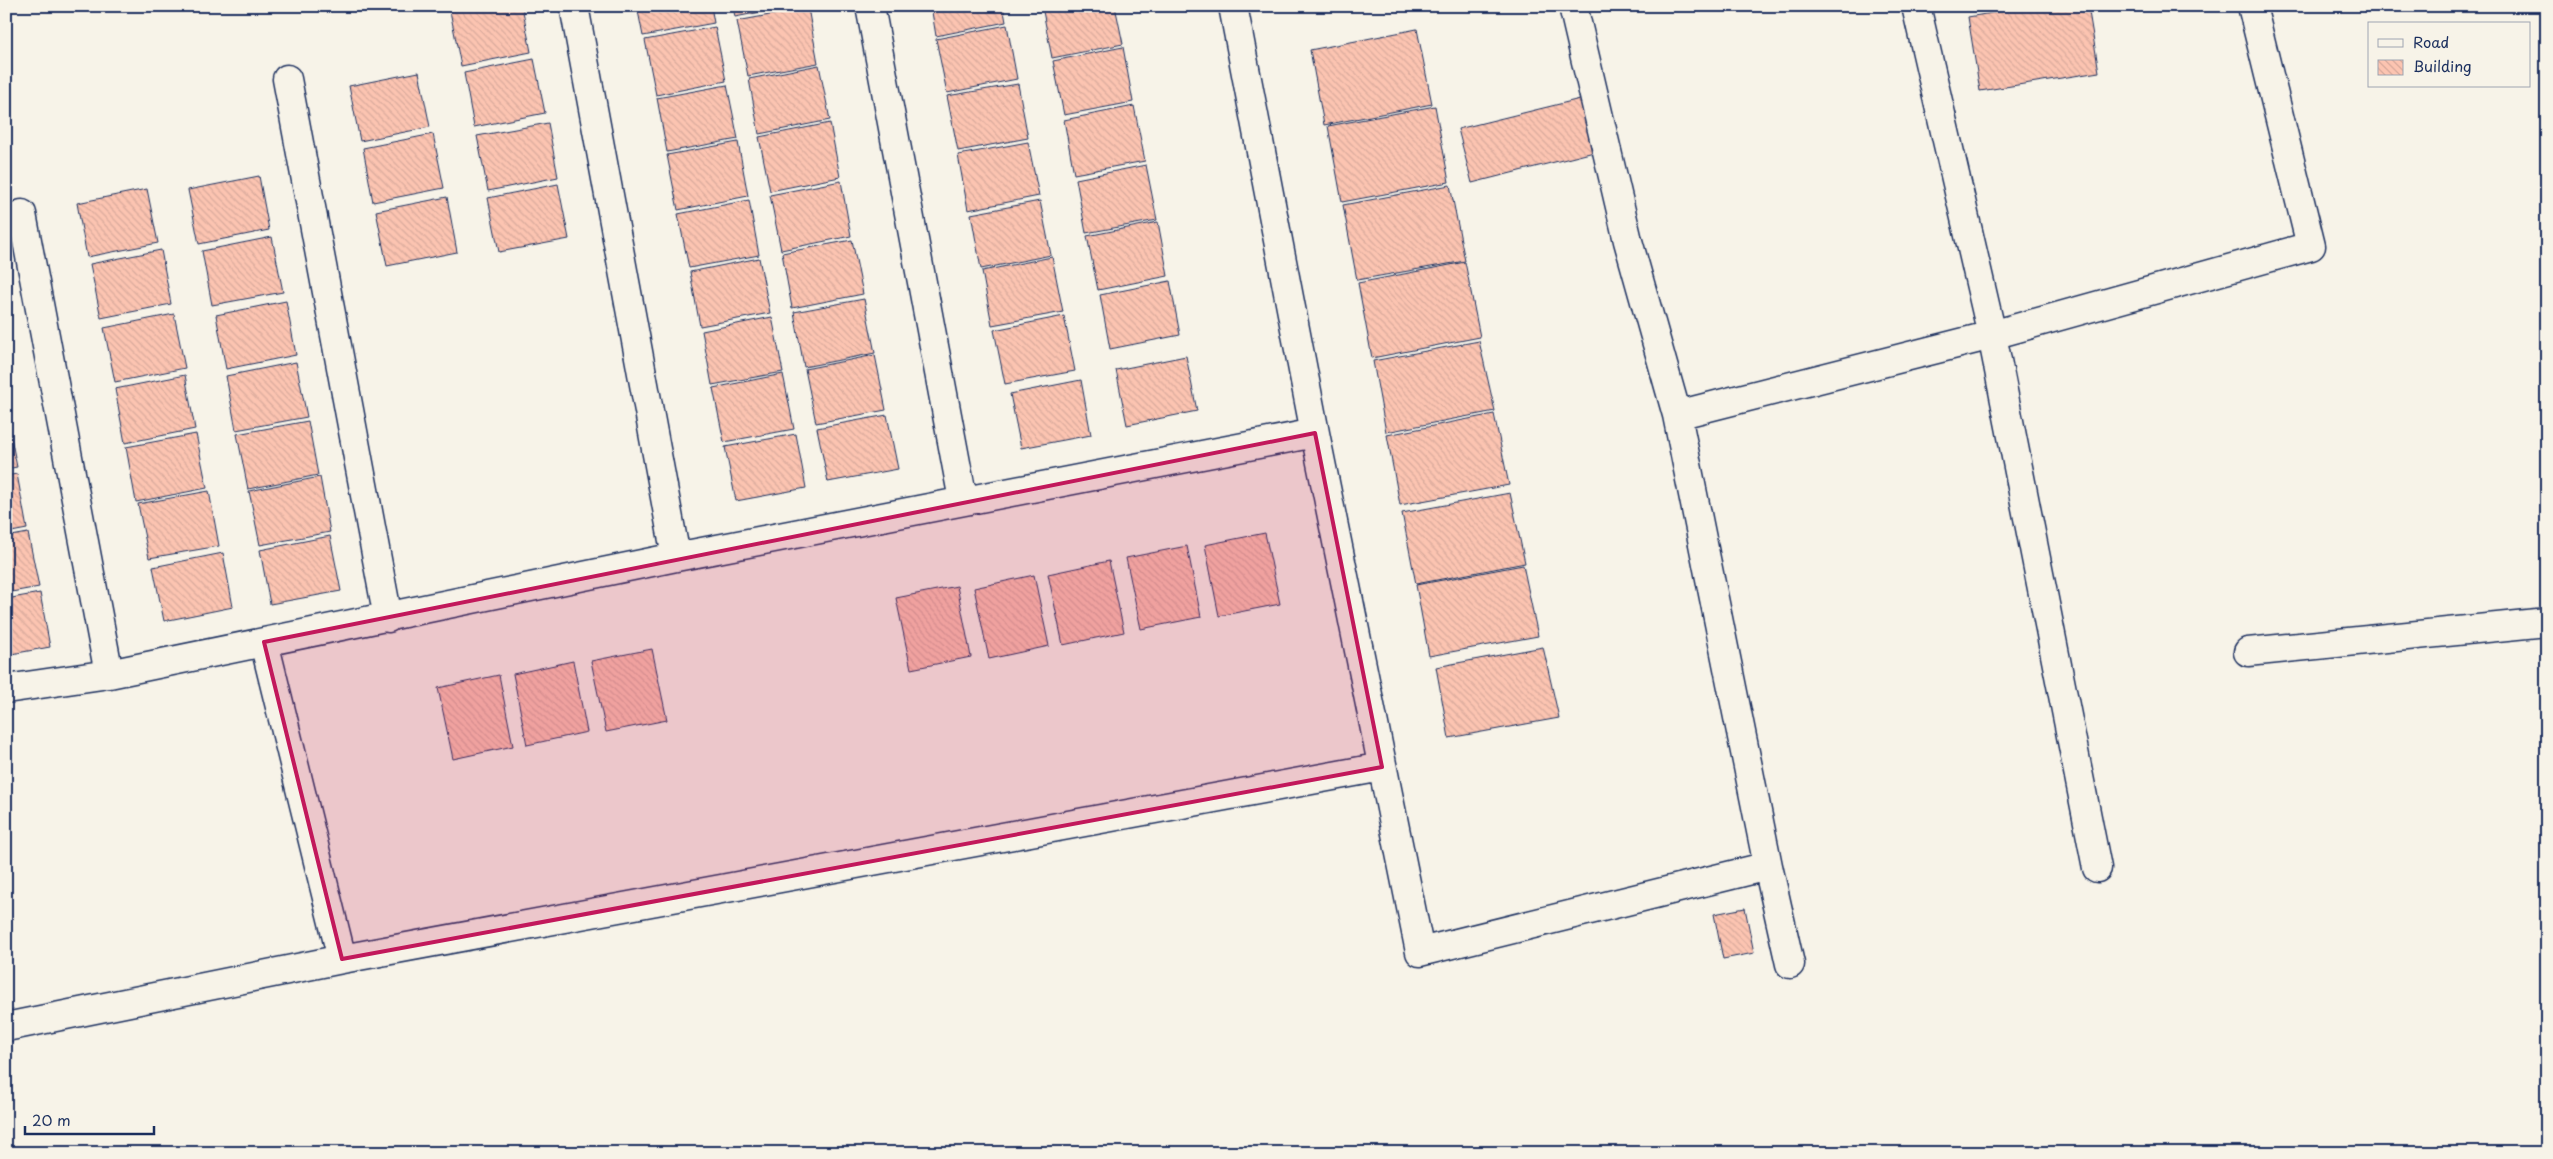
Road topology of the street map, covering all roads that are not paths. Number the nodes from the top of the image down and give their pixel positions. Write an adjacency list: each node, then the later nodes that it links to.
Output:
1 (574, 6): 13 (street)
2 (870, 6): 12 (street)
3 (1233, 6): 11 (street)
4 (1573, 6): 10 (street)
5 (1916, 6): 9 (street)
6 (2252, 6): 9 (street)
7 (286, 79): 14 (street)
8 (22, 214): 18 (street)
9 (1992, 335): 10 (street); 22 (street)
10 (1677, 415): 21 (street)
11 (1315, 433): 12 (street); 20 (street)
12 (962, 500): 13 (street)
13 (676, 557): 14 (street)
14 (388, 618): 16 (street)
15 (2547, 622): 17 (street)
16 (264, 642): 18 (street); 23 (street)
17 (2248, 652)
18 (109, 674): 19 (street)
19 (6, 690)
20 (1382, 767): 21 (street); 23 (street)
21 (1768, 866): 24 (street)
22 (2097, 868)
23 (342, 959): 25 (street)
24 (1790, 964)
25 (6, 1027)

